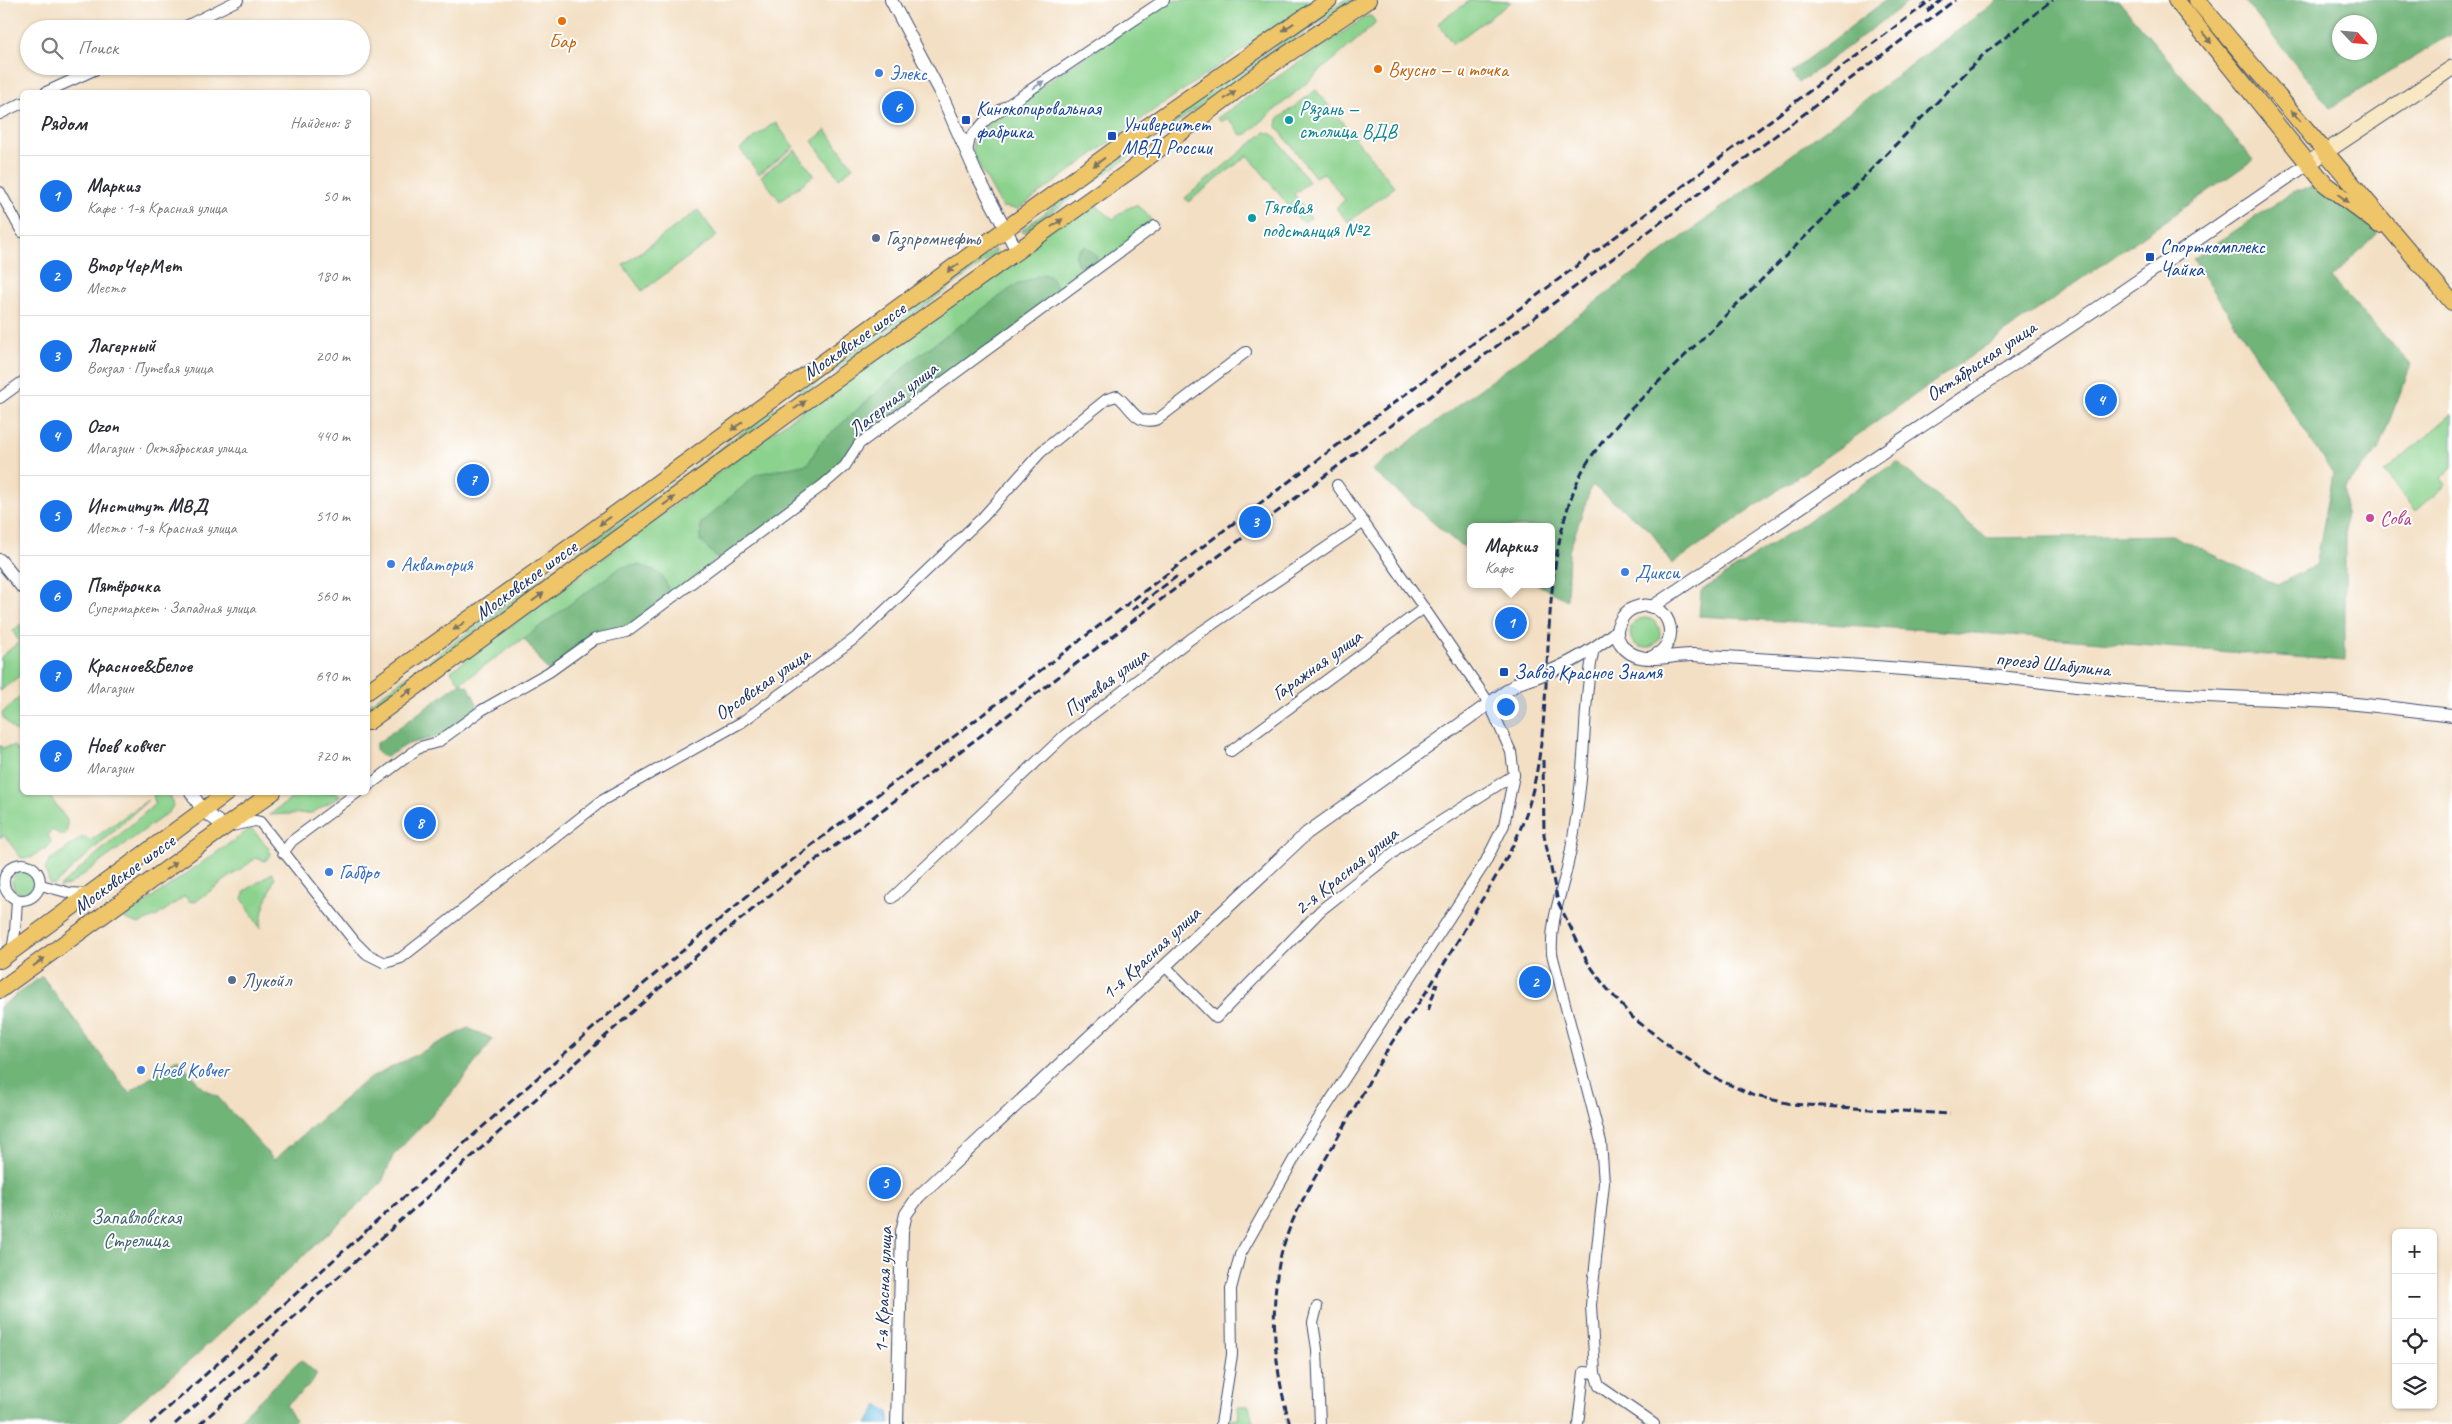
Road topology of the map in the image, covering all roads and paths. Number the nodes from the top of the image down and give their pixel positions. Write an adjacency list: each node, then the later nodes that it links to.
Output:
1 (238, 0): 8 (street)
2 (891, 0): 14 (street)
3 (1164, 0): 14 (street, one-way to 3)
4 (1329, 0): 20 (main road, Московское шоссе, one-way to 20)
5 (1368, 0): 22 (main road, Московское шоссе, one-way to 5)
6 (2176, 0): 16 (main road, one-way to 16)
7 (2197, 0): 15 (main road, one-way to 7)
8 (198, 20)
9 (2452, 68): 15 (main road, Октябрьская улица)
10 (83, 75): 11 (street)
11 (50, 90)
12 (20, 104): 13 (street)
13 (0, 114)
14 (967, 152): 20 (street)
15 (2328, 152): 16 (main road, Октябрьская улица); 21 (main road)
16 (2309, 163): 21 (main road, one-way to 21); 31 (street, Октябрьская улица)
17 (0, 192): 19 (street)
18 (1155, 226): 47 (street, Лагерная улица)
19 (20, 228)
20 (1006, 229): 22 (street); 41 (main road, Московское шоссе, one-way to 41)
21 (2401, 241): 23 (main road)
22 (1017, 251): 44 (main road, Московское шоссе, one-way to 22)
23 (2452, 302)
24 (1246, 352): 54 (street, Орсовская улица)
25 (20, 383): 26 (street)
26 (0, 398)
27 (1337, 485): 28 (street)
28 (1364, 522): 33 (street); 58 (street, Путевая улица)
29 (0, 560): 30 (street)
30 (20, 585)
31 (1674, 592): 32 (street, Октябрьская улица); 34 (street)
32 (1652, 607): 34 (street); 35 (street)
33 (1424, 608): 42 (street); 45 (street, Гаражная улица)
34 (1665, 616): 36 (street)
35 (1617, 631): 37 (street, 1-я Красная улица); 38 (street)
36 (1669, 641): 39 (street); 40 (street)
37 (1594, 648): 38 (street, проезд Шабулина); 42 (street, 1-я Красная улица); 64 (street)
38 (1626, 651): 40 (street, проезд Шабулина)
39 (1687, 655): 40 (street, проезд Шабулина); 43 (street, проезд Шабулина)
40 (1650, 658)
41 (370, 690)
42 (1489, 704): 46 (street); 61 (street, 1-я Красная улица)
43 (2452, 715)
44 (370, 721)
45 (1231, 751)
46 (1514, 775): 61 (street, 2-я Красная улица); 66 (street)
47 (370, 784)
48 (193, 795): 52 (street)
49 (224, 795): 52 (main road, Московское шоссе)
50 (269, 795): 53 (main road, Московское шоссе)
51 (354, 795): 54 (street)
52 (203, 811): 53 (street); 57 (main road, Московское шоссе)
53 (226, 827): 54 (street); 62 (main road, Московское шоссе, one-way to 53)
54 (283, 853)
55 (2, 881): 56 (street); 59 (street)
56 (41, 885): 57 (street); 59 (street)
57 (90, 894): 60 (main road, Московское шоссе)
58 (892, 898)
59 (17, 900): 60 (street)
60 (6, 956)
61 (1165, 966): 65 (street, 1-я Красная улица)
62 (0, 990)
63 (1317, 1307): 67 (street)
64 (1595, 1372): 68 (street); 69 (street)
65 (897, 1424)
66 (1221, 1424)
67 (1320, 1424)
68 (1578, 1424)
69 (1654, 1424)

